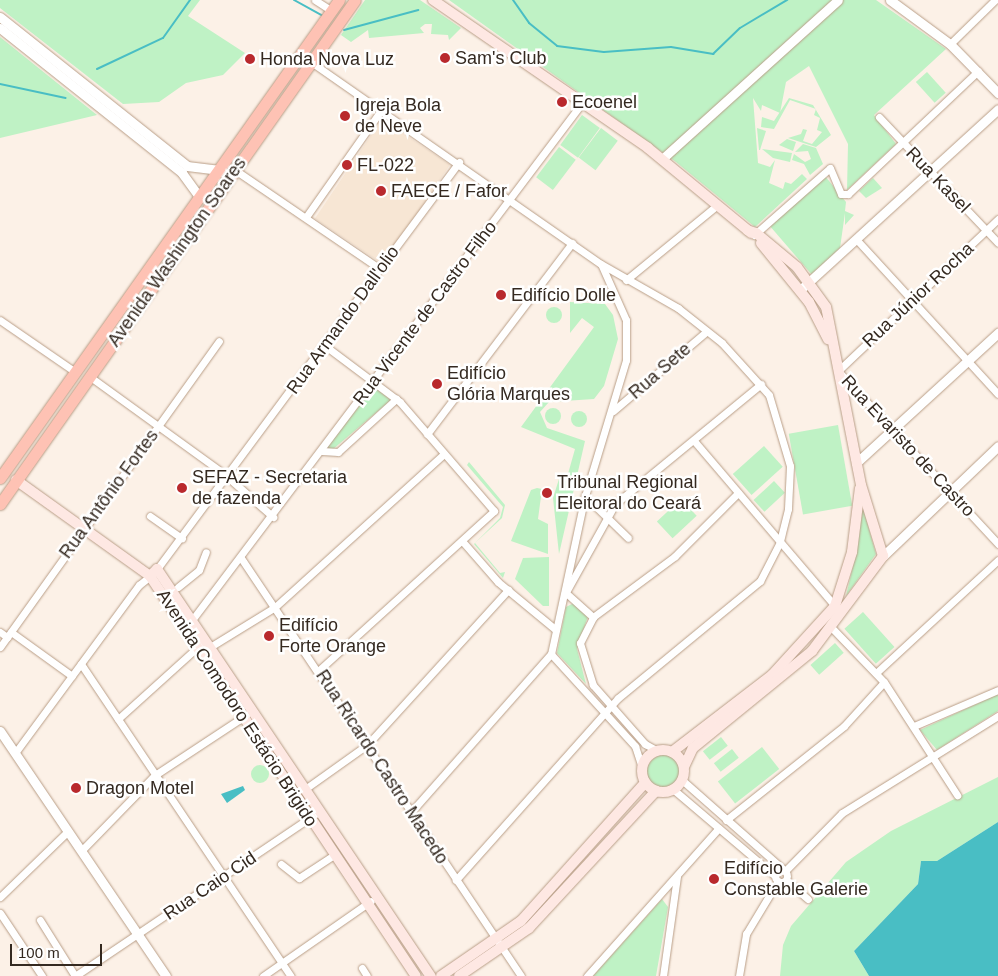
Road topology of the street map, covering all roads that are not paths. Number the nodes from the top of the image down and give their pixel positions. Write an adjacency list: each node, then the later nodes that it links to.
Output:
1 (315, 0): 8 (street)
2 (340, 0): 8 (highway, Avenida Washington Soares)
3 (355, 0): 12 (highway, Avenida Washington Soares)
4 (434, 0): 15 (main road)
5 (838, 0): 20 (street)
6 (890, 0): 11 (street)
7 (995, 0): 11 (street)
8 (332, 11): 23 (highway, Avenida Washington Soares)
9 (0, 17): 22 (street)
10 (0, 28): 22 (street)
11 (950, 44): 13 (street)
12 (311, 62): 16 (street); 24 (highway, Avenida Washington Soares)
13 (978, 71): 14 (street); 19 (street)
14 (998, 93)
15 (582, 103): 20 (main road); 27 (street, Rua Vicente de Castro Filho)
16 (382, 109): 21 (street); 29 (street)
17 (998, 109): 25 (street)
18 (879, 117): 19 (street, Rua Kasel)
19 (904, 144): 25 (street, Rua Kasel); 32 (street)
20 (662, 159): 28 (main road)
21 (459, 162): 27 (street); 37 (street, Rua Armando Dall'olio)
22 (184, 170): 23 (street); 26 (street)
23 (220, 170): 26 (highway, Avenida Washington Soares)
24 (235, 170): 29 (street); 51 (highway, Avenida Washington Soares)
25 (930, 172): 31 (street, Rua Kasel); 33 (street)
26 (200, 198): 50 (highway, Avenida Washington Soares)
27 (510, 198): 34 (street); 52 (street, Rua Vicente de Castro Filho)
28 (715, 206): 32 (main road); 38 (street)
29 (306, 217): 37 (street)
30 (998, 219): 31 (street, Rua Júnior Rocha)
31 (986, 230): 35 (street, Rua Kasel); 41 (street, Rua Júnior Rocha)
32 (753, 233): 39 (main road); 40 (main road)
33 (856, 239): 39 (street); 41 (street)
34 (572, 243): 36 (street); 59 (street)
35 (998, 243)
36 (602, 264): 38 (street); 56 (street)
37 (380, 269): 46 (street, Rua Armando Dall'olio)
38 (626, 280): 43 (street)
39 (811, 281): 40 (street); 47 (main road)
40 (800, 290): 47 (main road)
41 (911, 300): 48 (street); 49 (street, Rua Júnior Rocha)
42 (0, 320): 50 (street)
43 (707, 331): 53 (street); 56 (street, Rua Sete)
44 (998, 333): 48 (street)
45 (219, 341): 57 (street, Rua Antônio Fortes)
46 (324, 345): 52 (street); 66 (street, Rua Armando Dall'olio)
47 (833, 349): 49 (main road)
48 (967, 362): 54 (street); 58 (street)
49 (838, 371): 58 (street, Rua Evaristo de Castro); 64 (main road)
50 (74, 372): 65 (highway, Avenida Washington Soares)
51 (89, 376): 57 (street); 67 (highway, Avenida Washington Soares)
52 (373, 382): 55 (street); 62 (street, Rua Vicente de Castro Filho)
53 (761, 384): 60 (street); 80 (street)
54 (998, 394)
55 (396, 399): 59 (street); 62 (street, Rua Vicente de Castro Filho)
56 (613, 411): 71 (street)
57 (158, 427): 66 (street); 76 (street, Rua Antônio Fortes)
58 (893, 430): 64 (street); 69 (street, Rua Evaristo de Castro)
59 (428, 434): 63 (street)
60 (695, 442): 70 (street); 74 (street)
61 (998, 446): 69 (street)
62 (322, 451): 75 (street, Rua Vicente de Castro Filho)
63 (444, 454): 79 (street); 90 (street)
64 (856, 463): 68 (main road)
65 (0, 478)
66 (227, 478): 75 (street); 77 (street, Rua Armando Dall'olio)
67 (16, 480): 72 (highway, Avenida Washington Soares); 76 (main road, Avenida Comodoro Estácio Brigido)
68 (860, 485): 83 (main road); 91 (main road)
69 (950, 490): 81 (street, Rua Evaristo de Castro); 83 (street)
70 (738, 493): 80 (street); 92 (street)
71 (585, 496): 74 (street); 89 (street)
72 (0, 504)
73 (150, 516): 77 (street)
74 (606, 516): 78 (street); 89 (street)
75 (273, 517): 84 (street, Rua Vicente de Castro Filho)
76 (84, 528): 86 (main road, Avenida Comodoro Estácio Brigido); 97 (street, Rua Antônio Fortes)
77 (182, 538): 86 (street, Rua Armando Dall'olio)
78 (628, 538)
79 (463, 542): 88 (street); 104 (street)
80 (780, 542): 91 (street); 111 (street)
81 (998, 544)
82 (206, 552): 87 (street)
83 (883, 556): 91 (main road)
84 (241, 558): 90 (street, Rua Ricardo Castro Macedo); 93 (street, Rua Vicente de Castro Filho)
85 (998, 560): 105 (street)
86 (154, 573): 87 (main road, Avenida Comodoro Estácio Brigido); 100 (main road, Avenida Comodoro Estácio Brigido); 102 (street, Rua Armando Dall'olio)
87 (176, 589): 93 (main road, Avenida Comodoro Estácio Brigido)
88 (508, 590): 95 (street); 120 (street)
89 (565, 592): 92 (street); 95 (street)
90 (275, 607): 98 (street); 104 (street, Rua Ricardo Castro Macedo)
91 (838, 609): 94 (main road); 103 (main road)
92 (593, 616): 108 (street)
93 (192, 620): 98 (main road, Avenida Comodoro Estácio Brigido)
94 (831, 627): 103 (main road); 105 (street)
95 (556, 630): 101 (street)
96 (0, 632): 97 (street)
97 (9, 634): 99 (street, Rua Antônio Fortes); 106 (street)
98 (208, 643): 100 (street); 112 (main road, Avenida Comodoro Estácio Brigido)
99 (0, 647)
100 (197, 647): 115 (main road, Avenida Comodoro Estácio Brigido); 116 (street)
101 (552, 654): 110 (street); 136 (street)
102 (81, 664): 106 (street, Rua Armando Dall'olio); 116 (street)
103 (790, 664): 117 (main road)
104 (318, 671): 120 (street, Rua Ricardo Castro Macedo)
105 (876, 673): 107 (street)
106 (72, 676): 123 (street, Rua Armando Dall'olio)
107 (884, 682): 118 (street); 139 (street)
108 (593, 685): 110 (street); 111 (street)
109 (998, 690): 118 (street)
110 (586, 691): 113 (street)
111 (610, 706): 113 (street); 121 (street)
112 (253, 711): 115 (street); 130 (main road, Avenida Comodoro Estácio Brigido)
113 (604, 713): 126 (street); 152 (street)
114 (998, 716): 124 (street)
115 (242, 718): 127 (street); 138 (main road, Avenida Comodoro Estácio Brigido)
116 (118, 719): 127 (street)
117 (722, 720): 122 (main road); 125 (main road)
118 (914, 726): 124 (street)
119 (0, 731): 123 (street)
120 (367, 745): 130 (street); 136 (street, Rua Ricardo Castro Macedo)
121 (658, 751): 122 (main road); 126 (main road)
122 (672, 752): 125 (main road)
123 (15, 753): 141 (street)
124 (933, 755): 133 (street); 148 (street)
125 (684, 767): 128 (main road)
126 (642, 768): 129 (main road)
127 (155, 775): 144 (street); 149 (street)
128 (682, 780): 131 (main road); 134 (street)
129 (645, 783): 132 (main road); 145 (main road)
130 (305, 789): 135 (main road, Avenida Comodoro Estácio Brigido)
131 (674, 790): 132 (main road); 137 (street)
132 (656, 792): 145 (main road)
133 (957, 795)
134 (708, 804): 137 (street); 139 (street)
135 (320, 811): 138 (street, Rua Caio Cid); 154 (main road, Avenida Comodoro Estácio Brigido)
136 (411, 812): 152 (street, Rua Ricardo Castro Macedo)
137 (700, 812): 140 (street)
138 (310, 818): 146 (main road, Avenida Comodoro Estácio Brigido); 149 (street, Rua Caio Cid)
139 (726, 820): 142 (street)
140 (719, 828): 143 (street); 150 (street)
141 (68, 831): 144 (street); 153 (street)
142 (740, 832): 143 (street); 148 (street)
143 (733, 840): 151 (street)
144 (82, 851): 159 (street)
145 (590, 852): 160 (main road)
146 (334, 856): 147 (street); 156 (main road, Avenida Comodoro Estácio Brigido)
147 (281, 864)
148 (784, 870): 151 (street); 151 (street)
149 (225, 875): 159 (street, Rua Caio Cid); 161 (street)
150 (677, 876): 174 (street); 175 (street)
151 (780, 879): 155 (street); 176 (street)
152 (456, 880): 160 (street, Rua Ricardo Castro Macedo)
153 (0, 897)
154 (377, 897): 156 (street); 170 (main road, Avenida Comodoro Estácio Brigido)
155 (808, 899)
156 (367, 904): 161 (street); 169 (main road, Avenida Comodoro Estácio Brigido)
157 (0, 913): 163 (street)
158 (40, 920): 164 (street)
159 (138, 934): 164 (street, Rua Caio Cid); 165 (street)
160 (500, 943): 171 (main road); 172 (main road); 173 (street, Rua Ricardo Castro Macedo)
161 (282, 963): 166 (street); 167 (street)
162 (362, 968): 168 (street)
163 (42, 976)
164 (75, 976)
165 (166, 976)
166 (263, 976)
167 (290, 976)
168 (367, 976)
169 (416, 976)
170 (431, 976)
171 (441, 976)
172 (459, 976)
173 (521, 976)
174 (587, 976)
175 (663, 976)
176 (740, 976)

